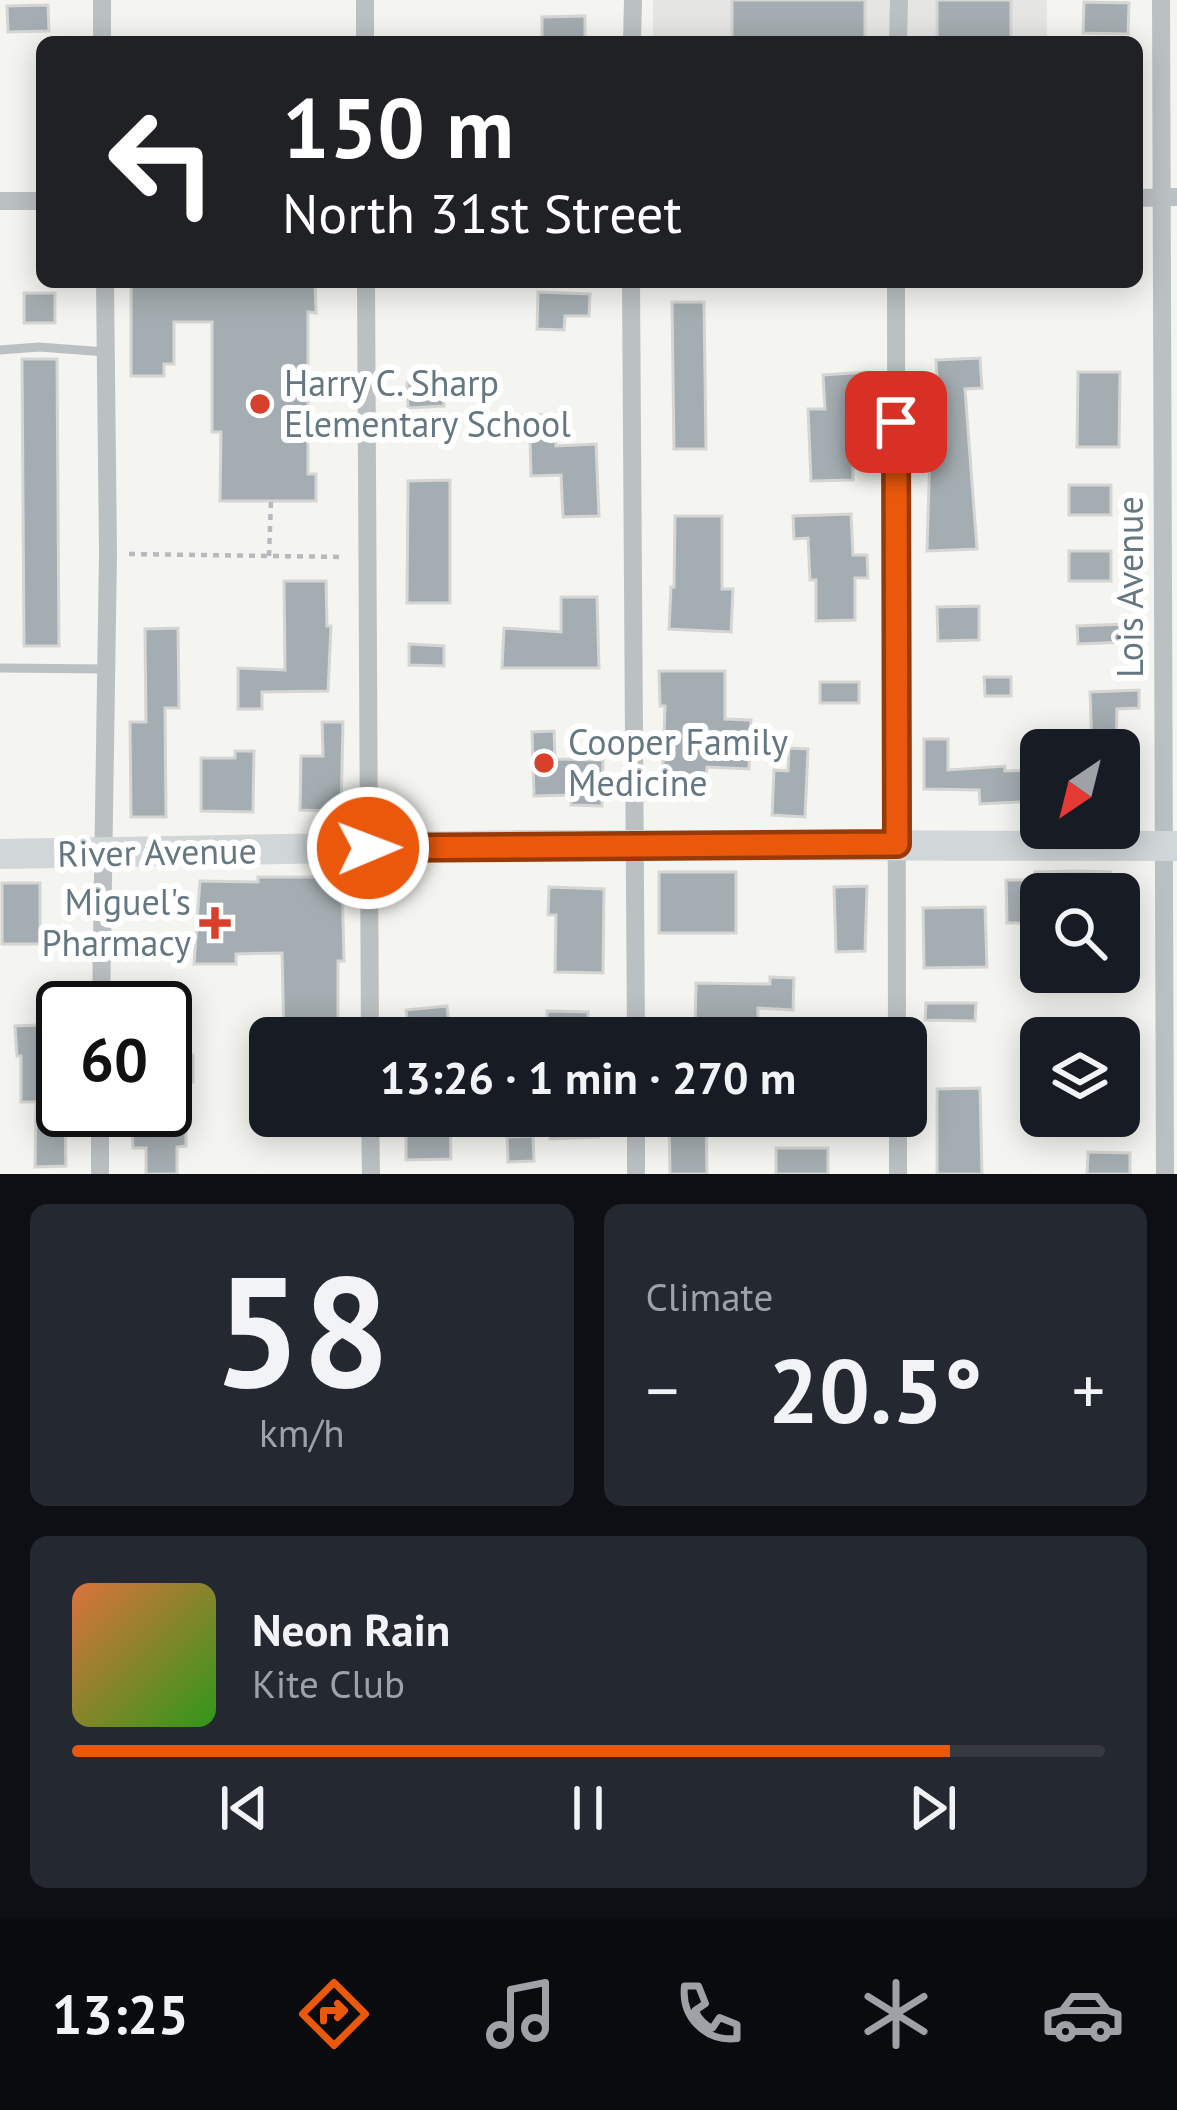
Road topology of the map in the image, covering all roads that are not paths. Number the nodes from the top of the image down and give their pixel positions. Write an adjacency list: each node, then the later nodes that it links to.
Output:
1 (102, 0): 6 (street)
2 (365, 0): 7 (street)
3 (633, 0): 8 (street)
4 (898, 0): 9 (street)
5 (1161, 0): 10 (street, Lois Avenue)
6 (102, 36)
7 (365, 36)
8 (632, 36)
9 (898, 36)
10 (1169, 197): 23 (street, Lois Avenue)
11 (0, 201): 12 (street)
12 (36, 201)
13 (105, 288): 18 (street)
14 (366, 288): 24 (street)
15 (631, 288): 22 (street)
16 (896, 288): 21 (street)
17 (0, 350): 18 (lane)
18 (106, 352): 20 (street)
19 (0, 668): 20 (lane)
20 (106, 669): 26 (street)
21 (897, 844): 22 (main road, River Avenue); 23 (main road, River Avenue); 30 (street)
22 (637, 845): 24 (main road, River Avenue); 29 (street)
23 (1170, 846): 39 (street, Lois Avenue)
24 (368, 848): 26 (main road, River Avenue); 28 (street)
25 (0, 854): 26 (main road, River Avenue)
26 (102, 854): 27 (street)
27 (101, 981)
28 (370, 1017)
29 (636, 1017)
30 (897, 1017)
31 (100, 1137): 35 (street)
32 (370, 1137): 36 (street)
33 (636, 1137): 37 (street)
34 (898, 1137): 38 (street)
35 (100, 1174)
36 (371, 1174)
37 (636, 1174)
38 (898, 1174)
39 (1165, 1174)

